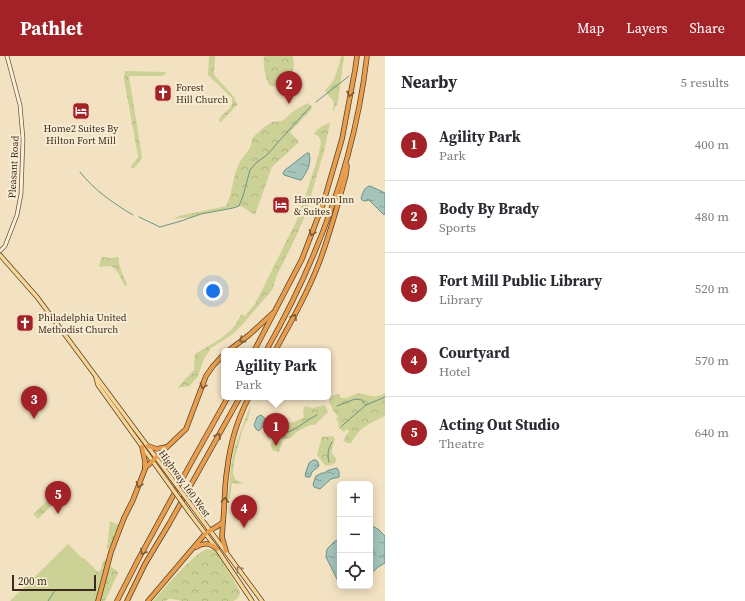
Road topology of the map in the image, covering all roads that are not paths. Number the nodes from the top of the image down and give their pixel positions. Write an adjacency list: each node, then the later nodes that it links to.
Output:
1 (7, 56): 5 (main road, Pleasant Road)
2 (356, 56): 7 (highway, one-way to 7)
3 (367, 56): 4 (highway)
4 (348, 156): 10 (highway); 11 (highway, one-way to 4)
5 (0, 251)
6 (0, 255): 13 (main road, Highway 160 West)
7 (276, 310): 8 (highway, one-way to 8); 9 (highway)
8 (232, 348)
9 (256, 348)
10 (268, 348)
11 (277, 348)
12 (221, 357): 18 (highway, one-way to 18)
13 (96, 375): 17 (main road, Highway 160 West); 19 (main road, Highway 160 West)
14 (226, 400): 30 (highway, one-way to 30)
15 (238, 400): 31 (highway, one-way to 15)
16 (248, 400): 23 (highway, one-way to 16)
17 (148, 446): 18 (highway); 20 (main road, Highway 160 West)
18 (168, 446): 20 (highway)
19 (142, 447): 21 (main road, Highway 160 West); 22 (highway)
20 (157, 458): 21 (highway); 24 (main road, Highway 160 West, bridge)
21 (153, 462): 22 (highway); 25 (main road, Highway 160 West, bridge)
22 (145, 469): 29 (highway, one-way to 29)
23 (224, 522): 24 (highway); 28 (highway)
24 (209, 530): 25 (highway); 28 (main road, Highway 160 West)
25 (205, 534): 26 (main road, Highway 160 West); 27 (highway)
26 (217, 549): 27 (highway); 33 (main road, Highway 160 West)
27 (191, 551): 32 (highway)
28 (226, 551): 34 (main road, Highway 160 West, one-way to 28)
29 (98, 601)
30 (117, 601)
31 (127, 601)
32 (148, 601)
33 (252, 601)
34 (262, 601)

